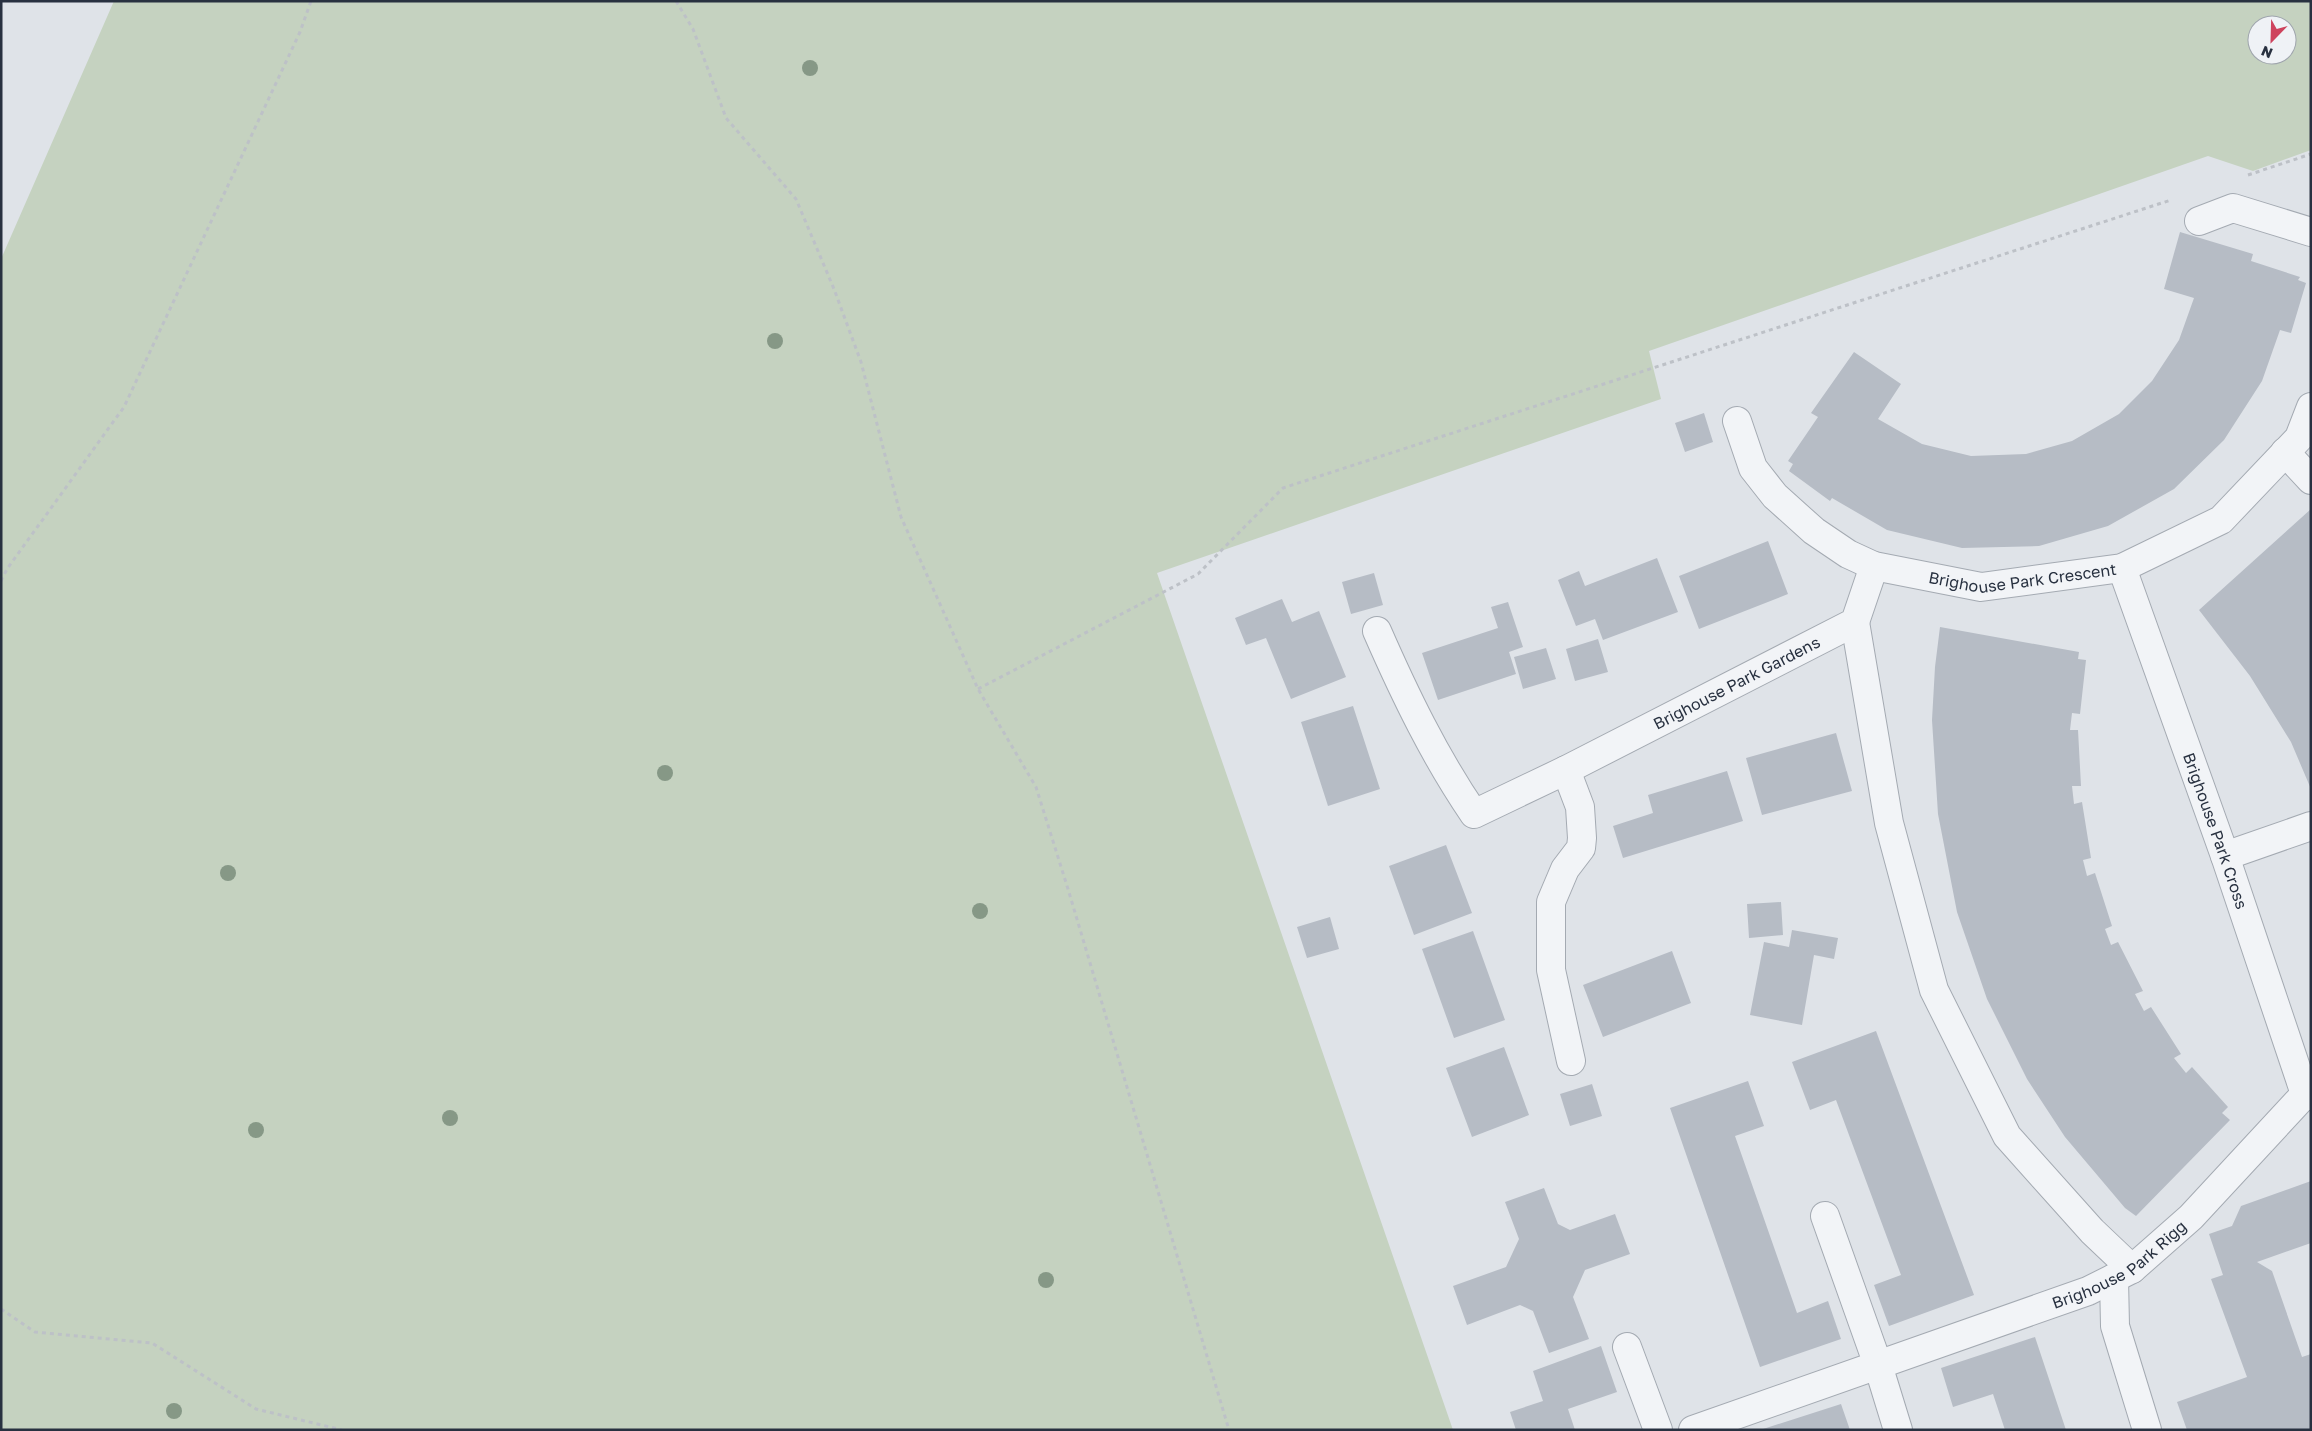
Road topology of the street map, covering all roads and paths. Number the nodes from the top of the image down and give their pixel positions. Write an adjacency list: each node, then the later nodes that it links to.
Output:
1 (311, 1): 14 (path)
2 (676, 1): 17 (path)
3 (2311, 154): 4 (path)
4 (2245, 176)
5 (2179, 197): 17 (path)
6 (2198, 221): 7 (street)
7 (2311, 232)
8 (2311, 407): 10 (street, Brighouse Park Crescent)
9 (1736, 421): 12 (street, Brighouse Park Crescent)
10 (2285, 452): 11 (street); 13 (street, Brighouse Park Crescent)
11 (2311, 480)
12 (1874, 566): 13 (street, Brighouse Park Crescent); 15 (street)
13 (2122, 568): 20 (street, Brighouse Park Cross)
14 (1, 581)
15 (1854, 622): 18 (street, Brighouse Park Gardens); 24 (street)
16 (1377, 632): 18 (street, Brighouse Park Gardens)
17 (978, 689): 29 (path)
18 (1566, 770): 21 (street)
19 (2311, 826): 20 (street)
20 (2225, 856): 22 (street, Brighouse Park Cross)
21 (1571, 1061)
22 (2308, 1095): 24 (street, Brighouse Park Rigg)
23 (1825, 1216): 27 (street)
24 (2123, 1273): 27 (street, Brighouse Park Rigg); 33 (street)
25 (1, 1308): 28 (path)
26 (1627, 1347): 30 (street)
27 (1878, 1365): 31 (street, Brighouse Park Rigg); 32 (street)
28 (342, 1430)
29 (1229, 1430)
30 (1658, 1430)
31 (1693, 1430)
32 (1898, 1430)
33 (2147, 1430)

